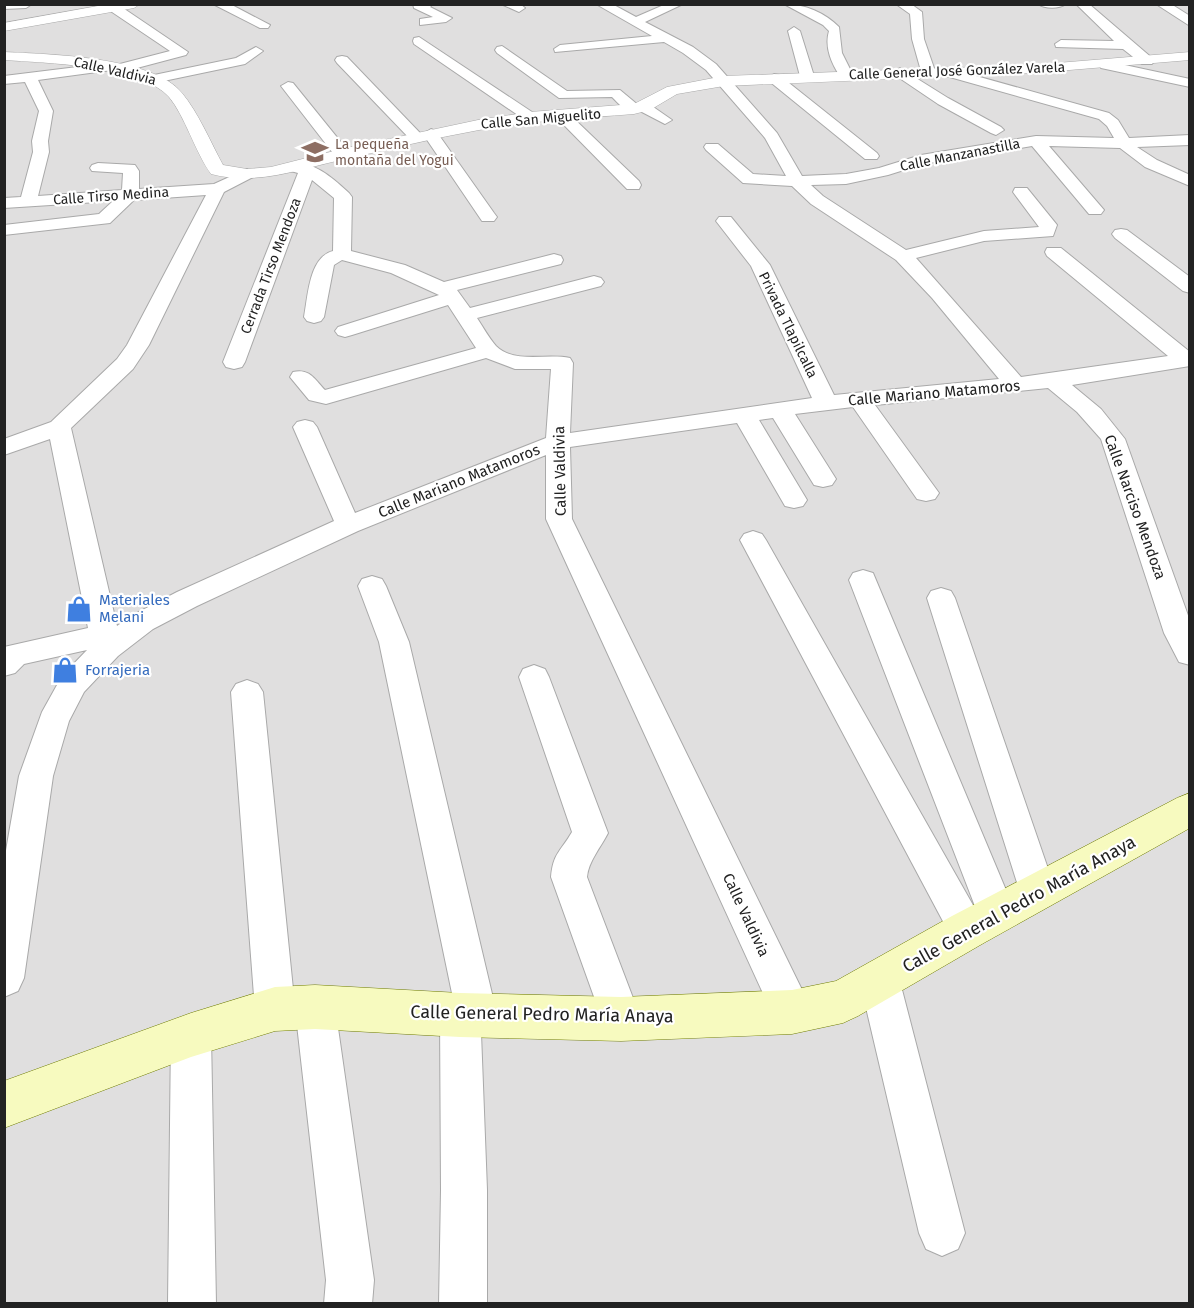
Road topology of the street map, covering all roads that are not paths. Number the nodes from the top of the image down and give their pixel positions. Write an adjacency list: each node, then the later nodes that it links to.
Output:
1 (26, 4): 13 (street)
2 (134, 4): 14 (street)
3 (219, 4): 18 (street)
4 (427, 4): 15 (street)
5 (602, 4): 17 (street)
6 (677, 4): 17 (street)
7 (790, 4): 38 (street)
8 (902, 4): 35 (street)
9 (1044, 4): 10 (street)
10 (1060, 4)
11 (1082, 4): 25 (street)
12 (1162, 4): 16 (street)
13 (4, 6)
14 (116, 9): 19 (street); 34 (street)
15 (424, 22)
16 (1190, 22)
17 (641, 24): 21 (street); 22 (street)
18 (264, 25)
19 (4, 27)
20 (794, 32): 39 (street)
21 (580, 34)
22 (666, 38): 26 (street); 44 (street)
23 (419, 41): 49 (street)
24 (1062, 44): 25 (street)
25 (1126, 45): 32 (street)
26 (560, 49)
27 (502, 50): 47 (street)
28 (256, 51): 42 (street)
29 (4, 56): 34 (street, Calle Valdivia)
30 (1190, 56): 32 (street, Calle General José González Varela)
31 (342, 60): 52 (street)
32 (1148, 61): 33 (street, Calle General José González Varela)
33 (1106, 64): 36 (street, Calle General José González Varela); 45 (street)
34 (114, 68): 40 (street); 42 (street, Calle Valdivia)
35 (928, 71): 36 (street, Calle General José González Varela); 37 (street, Calle General José González Varela)
36 (944, 71): 55 (street)
37 (900, 72): 38 (street, Calle General José González Varela); 51 (street)
38 (846, 75): 39 (street, Calle General José González Varela)
39 (807, 76): 41 (street, Calle General José González Varela)
40 (30, 77): 43 (street); 68 (street)
41 (774, 78): 44 (street, Calle General José González Varela); 58 (street)
42 (154, 79): 61 (street, Calle Valdivia)
43 (4, 80)
44 (724, 81): 47 (street, Calle San Miguelito); 62 (street)
45 (1190, 83)
46 (288, 86): 57 (street)
47 (639, 108): 48 (street, Calle San Miguelito); 50 (street)
48 (563, 116): 49 (street, Calle San Miguelito); 64 (street)
49 (530, 117): 52 (street, Calle San Miguelito)
50 (665, 120)
51 (996, 130)
52 (423, 135): 57 (street, Calle San Miguelito); 71 (street)
53 (1190, 140): 55 (street, Calle Manzanastilla)
54 (1036, 141): 55 (street, Calle Manzanastilla); 62 (street, Calle Manzanastilla); 70 (street)
55 (1124, 143): 63 (street)
56 (712, 147): 62 (street, Calle Manzanastilla)
57 (342, 154): 60 (street, Calle San Miguelito)
58 (871, 156)
59 (98, 168): 67 (street)
60 (300, 168): 61 (street, Calle San Miguelito); 76 (street); 86 (street, Cerrada Tirso Mendoza)
61 (247, 174): 65 (street, Calle San Miguelito)
62 (797, 181): 77 (street)
63 (1190, 181)
64 (633, 185)
65 (217, 189): 67 (street, Calle Tirso Medina); 94 (street)
66 (1021, 192): 77 (street)
67 (130, 194): 68 (street, Calle Tirso Medina); 73 (street)
68 (28, 201): 69 (street, Calle Tirso Medina)
69 (4, 203)
70 (1095, 210)
71 (488, 217)
72 (725, 220): 91 (street, Privada Tlapilcalla)
73 (4, 230)
74 (1121, 234): 80 (street)
75 (1054, 252): 85 (street)
76 (342, 254): 81 (street); 82 (street)
77 (903, 256): 89 (street)
78 (554, 261): 81 (street)
79 (594, 282): 81 (street)
80 (1190, 287)
81 (453, 300): 83 (street); 84 (street)
82 (314, 317)
83 (345, 331)
84 (489, 351): 87 (street); 96 (street, Calle Valdivia)
85 (1188, 359): 88 (street, Calle Mariano Matamoros)
86 (234, 362)
87 (300, 377)
88 (1053, 381): 89 (street, Calle Mariano Matamoros); 107 (street, Calle Narciso Mendoza)
89 (1016, 385): 90 (street, Calle Mariano Matamoros)
90 (859, 399): 91 (street, Calle Mariano Matamoros); 99 (street)
91 (826, 403): 92 (street, Calle Mariano Matamoros)
92 (781, 411): 93 (street, Calle Mariano Matamoros); 98 (street)
93 (744, 416): 96 (street, Calle Mariano Matamoros); 100 (street)
94 (58, 427): 97 (street); 106 (street)
95 (305, 427): 101 (street)
96 (558, 442): 101 (street, Calle Mariano Matamoros); 117 (street, Calle Valdivia)
97 (4, 448)
98 (823, 479)
99 (926, 493)
100 (794, 500)
101 (350, 525): 106 (street, Calle Mariano Matamoros)
102 (753, 540): 113 (street)
103 (863, 580): 113 (street)
104 (372, 586): 118 (street)
105 (941, 598): 112 (street)
106 (106, 642): 108 (street); 114 (street, Calle Mariano Matamoros)
107 (1190, 654)
108 (4, 665)
109 (534, 677): 119 (street)
110 (247, 692): 116 (street)
111 (1190, 810): 112 (main road, Calle General Pedro María Anaya)
112 (1038, 892): 113 (main road, Calle General Pedro María Anaya)
113 (982, 922): 115 (main road, Calle General Pedro María Anaya)
114 (4, 978)
115 (880, 982): 117 (main road, Calle General Pedro María Anaya); 122 (street)
116 (295, 1008): 118 (main road, Calle General Pedro María Anaya); 120 (main road, Calle General Pedro María Anaya); 124 (street)
117 (792, 1012): 119 (main road, Calle General Pedro María Anaya)
118 (469, 1015): 119 (main road, Calle General Pedro María Anaya); 125 (street)
119 (621, 1019)
120 (191, 1035): 121 (main road, Calle General Pedro María Anaya); 123 (street)
121 (4, 1105)
122 (942, 1233)
123 (192, 1304)
124 (348, 1304)
125 (463, 1304)

